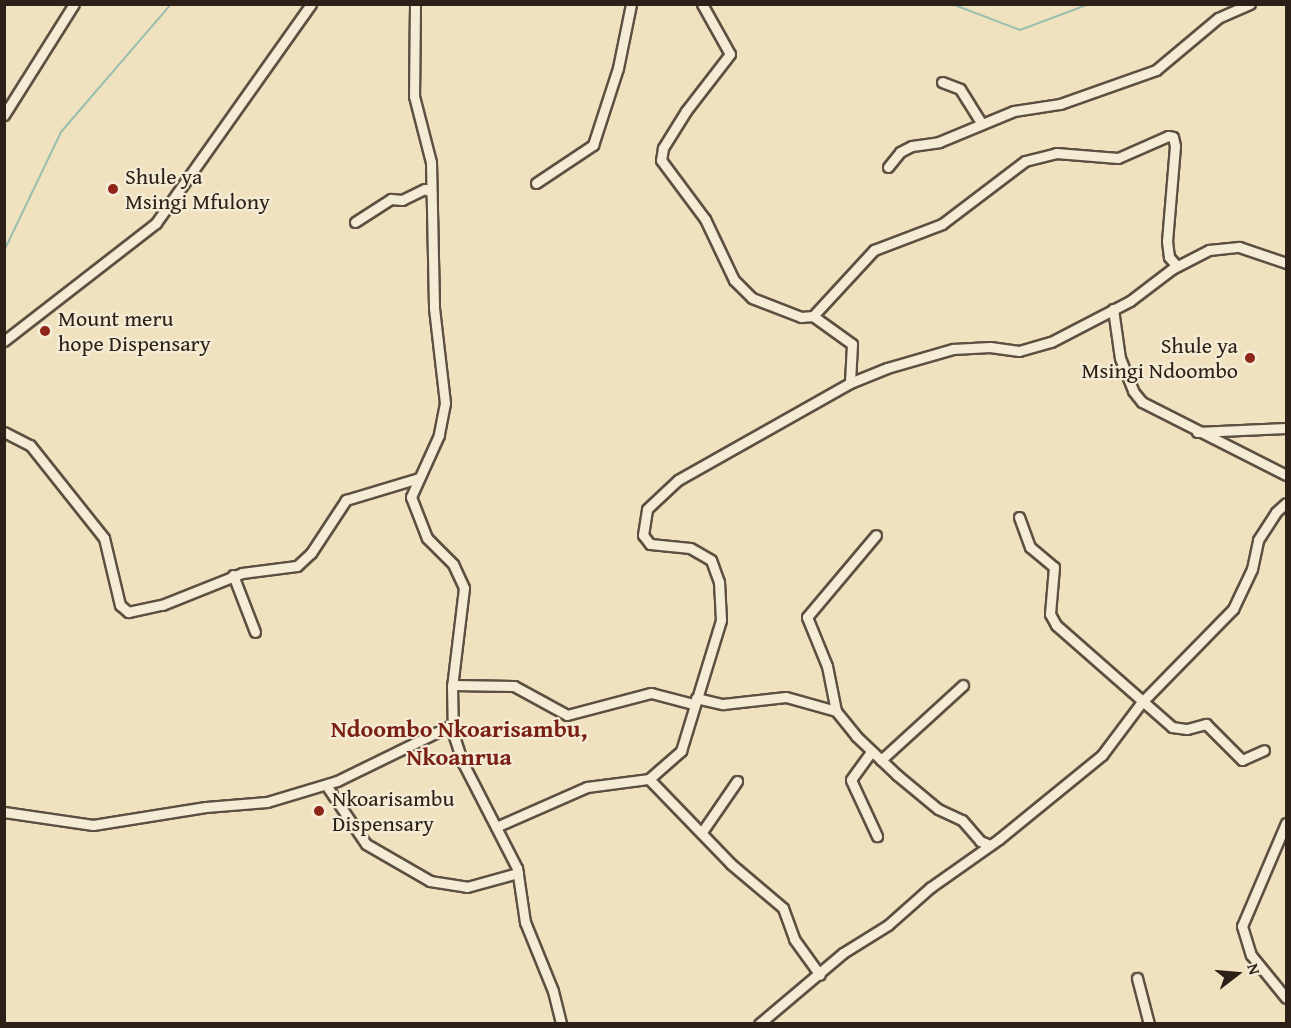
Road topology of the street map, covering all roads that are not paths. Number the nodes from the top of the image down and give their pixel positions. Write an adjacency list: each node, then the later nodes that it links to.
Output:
1 (74, 4): 8 (street)
2 (311, 4): 18 (street)
3 (415, 4): 12 (street)
4 (632, 4): 11 (street)
5 (702, 4): 17 (street)
6 (1250, 4): 9 (street)
7 (942, 82): 9 (street)
8 (4, 115)
9 (981, 123): 10 (street)
10 (888, 167)
11 (536, 183)
12 (431, 192): 13 (street); 24 (street)
13 (355, 222)
14 (1287, 263): 15 (street)
15 (1177, 266): 16 (street); 17 (street)
16 (1113, 309): 19 (street); 22 (street)
17 (813, 316): 19 (street)
18 (4, 341)
19 (850, 383): 32 (street)
20 (1287, 428): 22 (street)
21 (4, 432): 28 (street)
22 (1197, 432): 23 (street)
23 (1287, 475)
24 (418, 478): 28 (street); 30 (street)
25 (1287, 503): 33 (street)
26 (1019, 517): 33 (street)
27 (876, 535): 34 (street)
28 (233, 575): 29 (street)
29 (255, 632)
30 (452, 685): 32 (street); 35 (street)
31 (963, 685): 38 (street)
32 (694, 701): 34 (street); 39 (street)
33 (1141, 703): 36 (street); 47 (street)
34 (836, 711): 37 (street)
35 (452, 725): 41 (street); 44 (street)
36 (1264, 750)
37 (871, 752): 38 (street); 46 (street)
38 (881, 760): 47 (street)
39 (649, 779): 44 (street); 45 (street)
40 (737, 781): 45 (street)
41 (326, 785): 42 (street); 48 (street)
42 (4, 812)
43 (1287, 823): 51 (street)
44 (496, 826): 48 (street)
45 (702, 832): 49 (street)
46 (877, 836)
47 (990, 845): 49 (street)
48 (518, 873): 52 (street)
49 (820, 975): 53 (street)
50 (1137, 978): 54 (street)
51 (1287, 998)
52 (561, 1023)
53 (759, 1023)
54 (1149, 1023)

